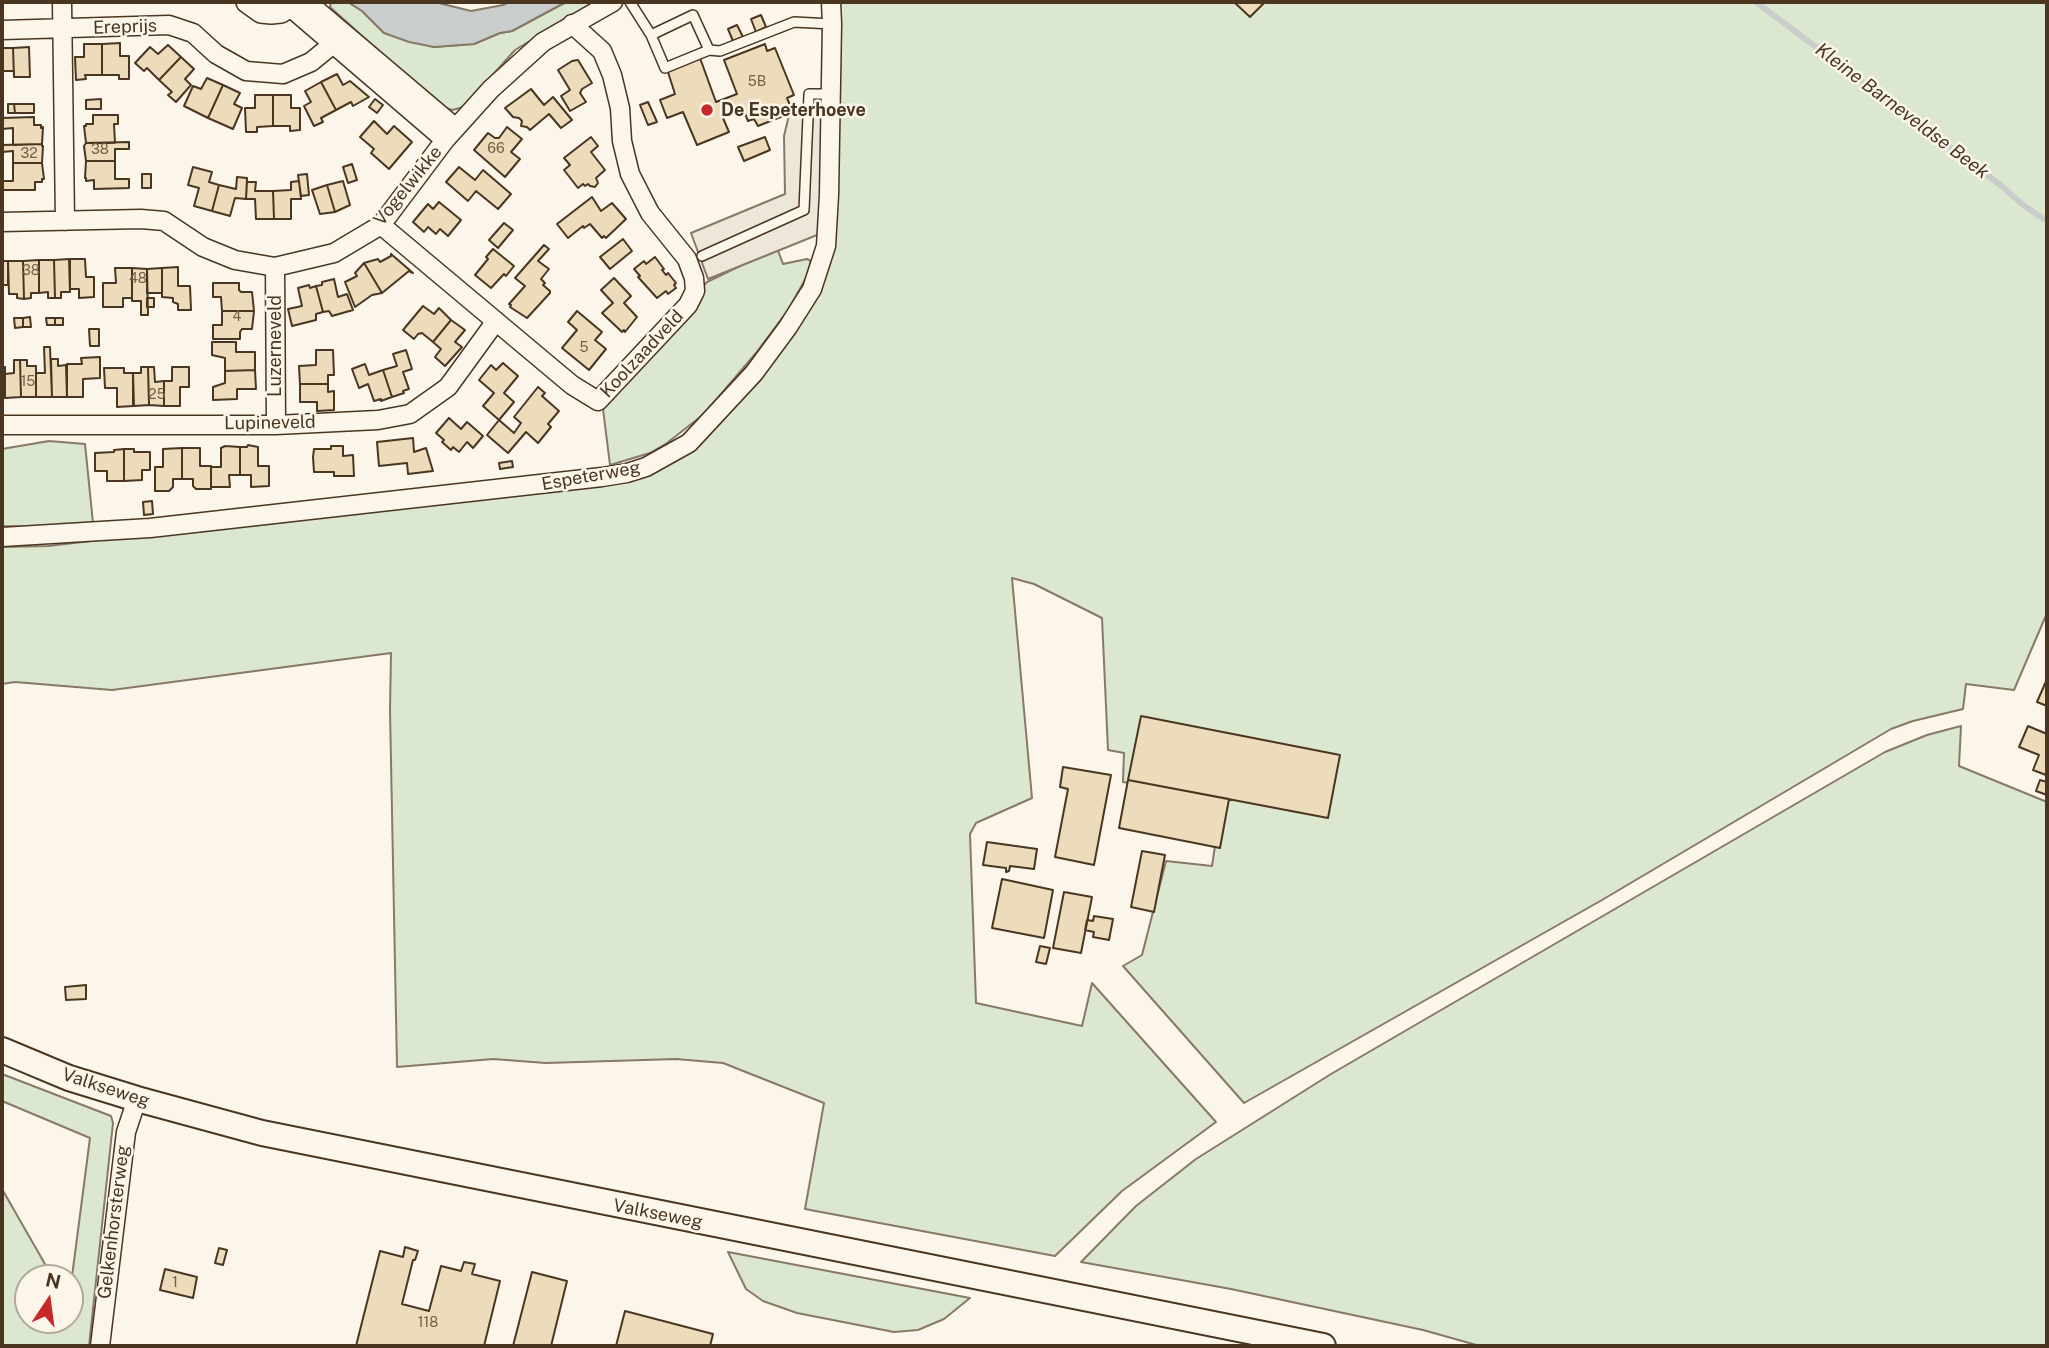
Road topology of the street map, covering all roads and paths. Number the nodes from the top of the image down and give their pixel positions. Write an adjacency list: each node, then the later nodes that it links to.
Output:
1 (62, 2): 10 (street)
2 (247, 2): 6 (street)
3 (613, 2): 7 (street, Vogelwikke)
4 (630, 2): 11 (lane)
5 (831, 2): 8 (street, Espeterweg)
6 (298, 4): 12 (street)
7 (572, 24): 15 (street, Vogelwikke); 21 (street, Koolzaadveld)
8 (832, 24): 13 (lane); 14 (street, Espeterweg)
9 (2, 30): 10 (street, Ereprijs)
10 (62, 30): 12 (street, Ereprijs); 16 (street)
11 (651, 35): 13 (lane); 13 (lane)
12 (338, 38): 15 (street)
13 (709, 50)
14 (831, 94): 19 (lane); 24 (street, Espeterweg)
15 (451, 134): 18 (street, Vogelwikke)
16 (65, 221): 17 (street, Vogelwikke); 20 (street, Vogelwikke)
17 (2, 222)
18 (381, 225): 20 (street, Vogelwikke); 21 (street, Koolzaadveld)
19 (702, 256)
20 (275, 267): 23 (street, Luzerneveld)
21 (496, 321): 23 (street, Lupineveld)
22 (2, 425): 23 (street, Lupineveld)
23 (276, 425)
24 (2, 537)
25 (2, 1050): 26 (main road, Valkseweg)
26 (137, 1099): 27 (street, Gelkenhorsterweg); 28 (main road, Valkseweg)
27 (100, 1346)
28 (1323, 1346)

